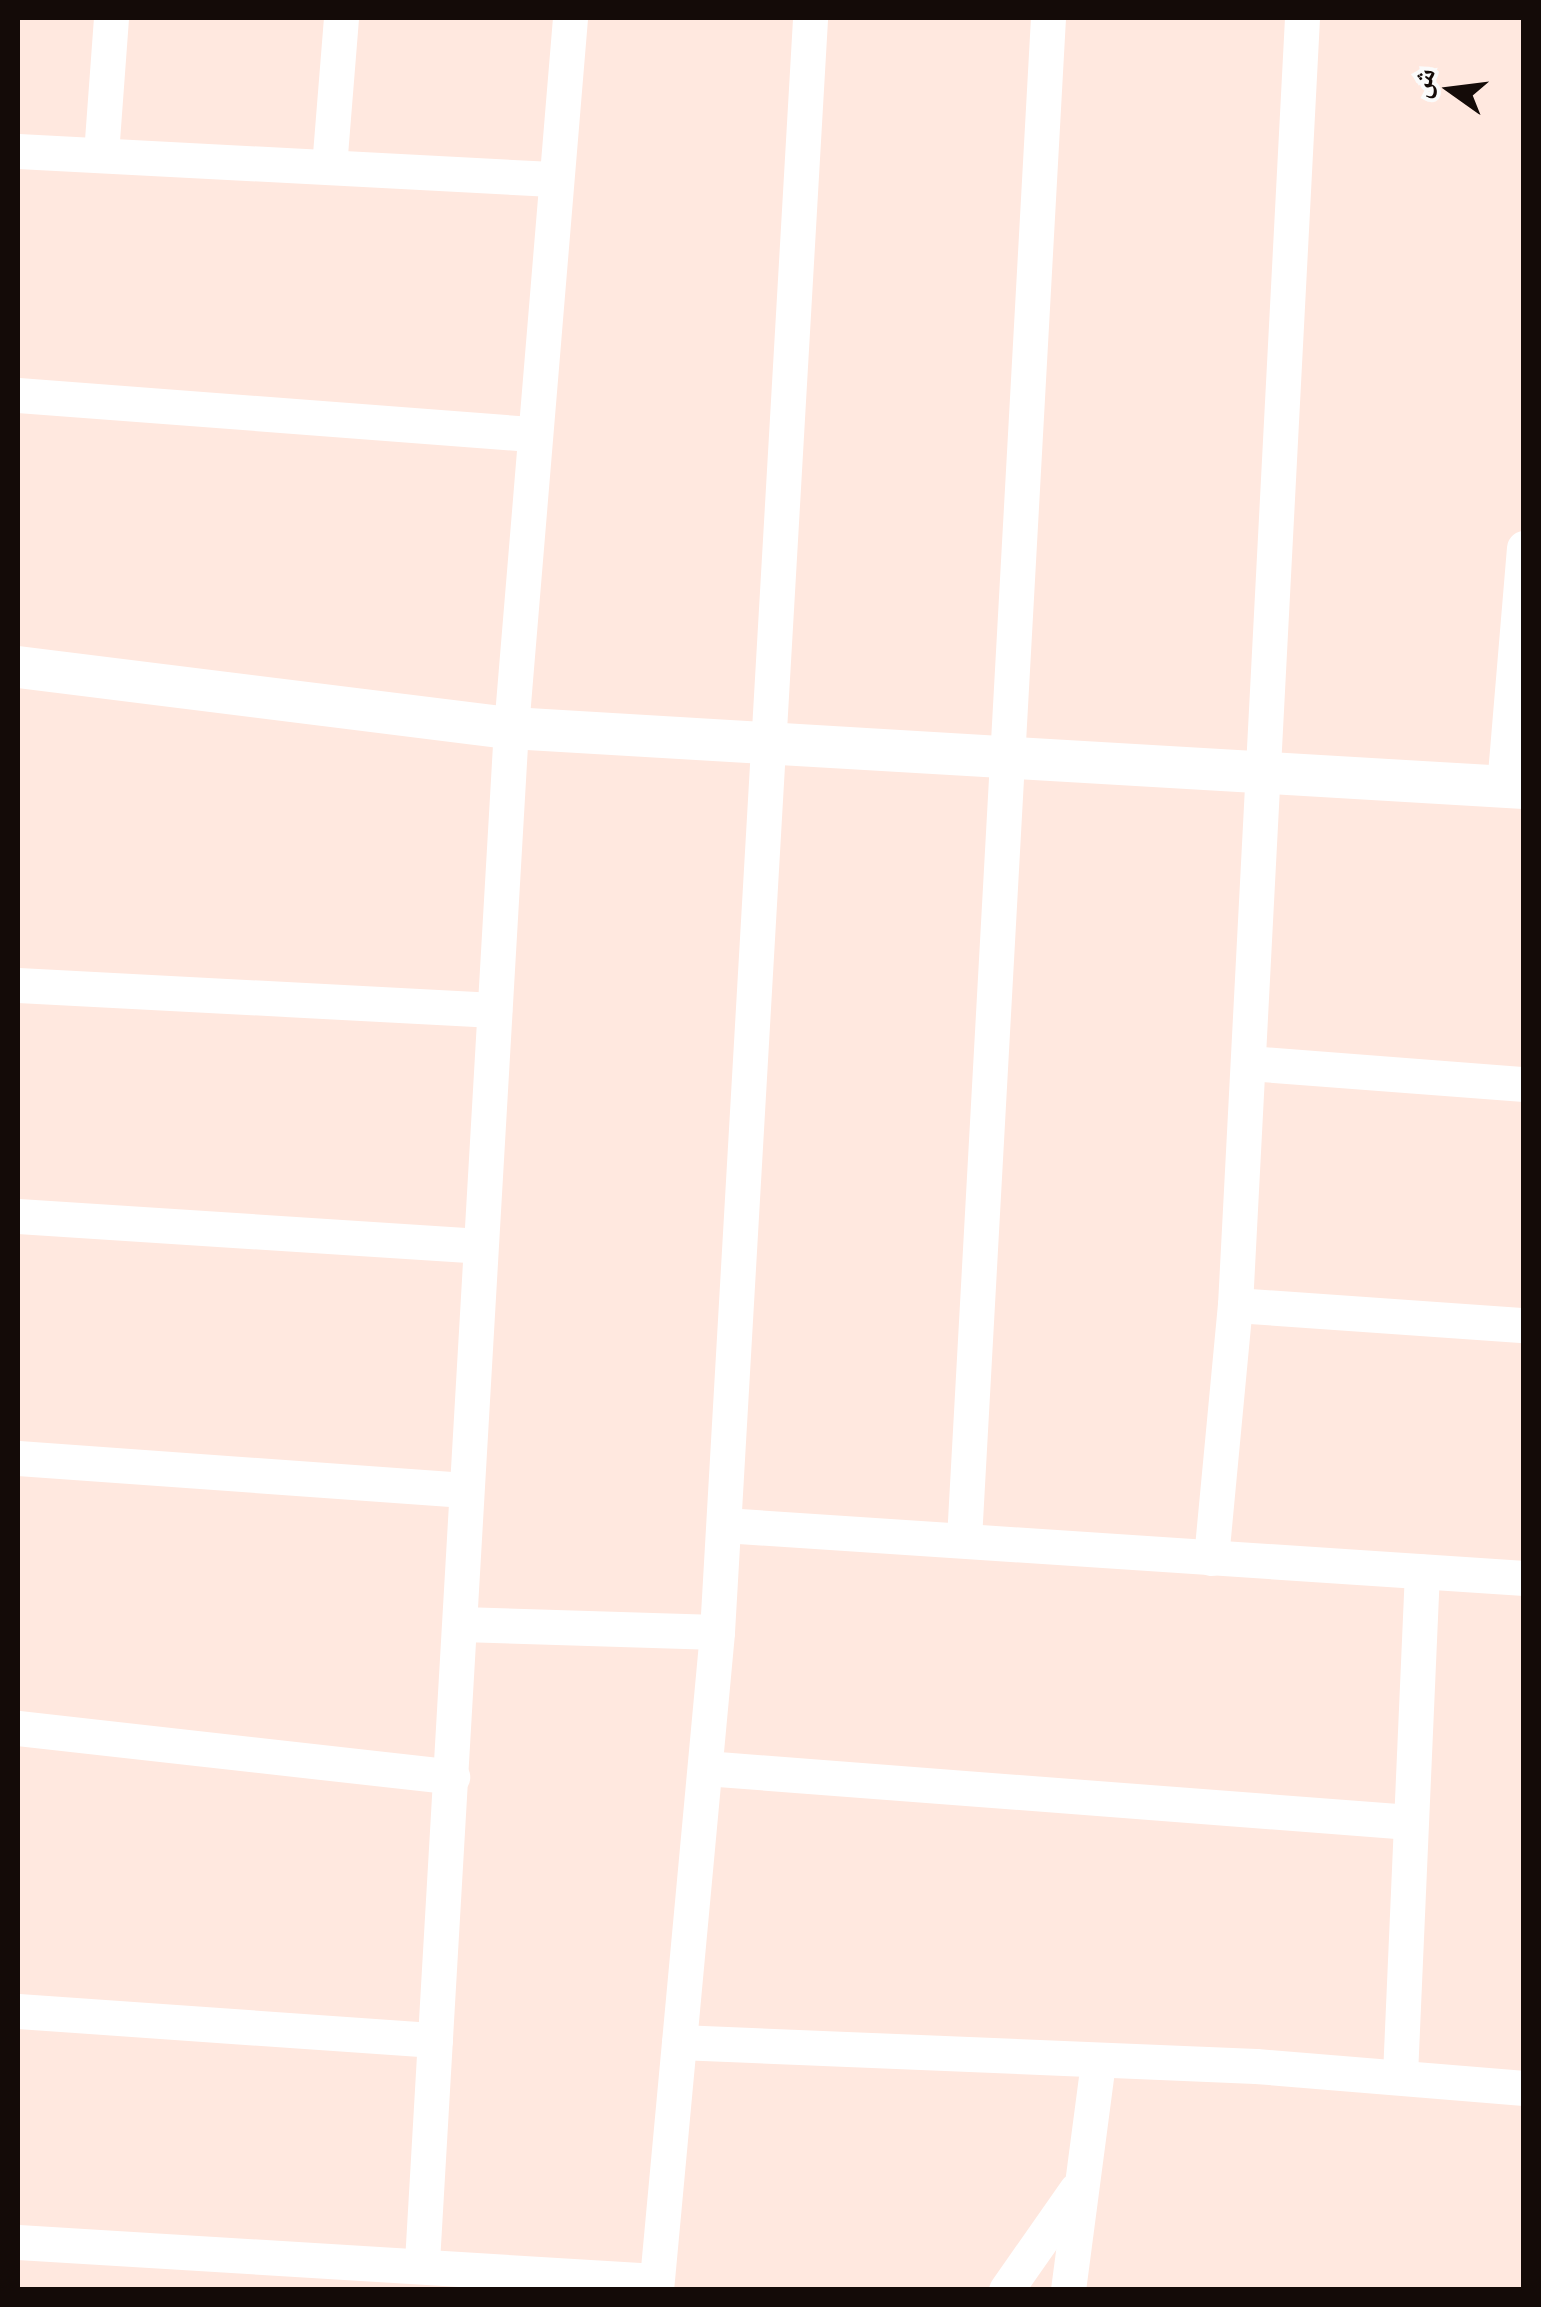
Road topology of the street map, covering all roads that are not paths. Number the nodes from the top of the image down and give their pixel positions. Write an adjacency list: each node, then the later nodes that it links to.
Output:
1 (111, 18): 8 (street)
2 (341, 18): 9 (street)
3 (570, 18): 10 (street)
4 (810, 18): 16 (street)
5 (1048, 18): 17 (street)
6 (1302, 18): 18 (street)
7 (18, 150): 8 (street)
8 (101, 154): 9 (street)
9 (328, 167): 10 (street)
10 (552, 180): 12 (street)
11 (18, 395): 12 (street)
12 (531, 434): 15 (street)
13 (1524, 548): 19 (street)
14 (18, 667): 15 (street)
15 (511, 728): 16 (street); 21 (street)
16 (765, 747): 17 (street); 30 (street)
17 (1010, 758): 18 (street); 31 (street)
18 (1264, 772): 19 (street); 22 (street)
19 (1514, 787)
20 (18, 985): 21 (street)
21 (494, 1010): 25 (street)
22 (1249, 1062): 23 (street); 26 (street)
23 (1524, 1084)
24 (18, 1216): 25 (street)
25 (480, 1246): 29 (street)
26 (1236, 1304): 27 (street); 32 (street)
27 (1524, 1325)
28 (18, 1458): 29 (street)
29 (464, 1490): 35 (street)
30 (724, 1525): 31 (street); 36 (street)
31 (964, 1539): 32 (street)
32 (1211, 1558): 33 (street)
33 (1422, 1571): 34 (street); 40 (street)
34 (1524, 1578)
35 (462, 1624): 36 (street); 39 (street)
36 (716, 1632): 38 (street)
37 (18, 1728): 39 (street)
38 (705, 1768): 40 (street); 43 (street)
39 (452, 1777): 42 (street)
40 (1410, 1822): 45 (street)
41 (18, 2011): 42 (street)
42 (435, 2040): 49 (street)
43 (679, 2042): 44 (street); 50 (street)
44 (1098, 2063): 45 (street); 47 (street)
45 (1400, 2075): 46 (street)
46 (1524, 2088)
47 (1079, 2186): 51 (street); 52 (street)
48 (18, 2242): 49 (street)
49 (422, 2262): 50 (street)
50 (656, 2285)
51 (1006, 2290)
52 (1068, 2290)

